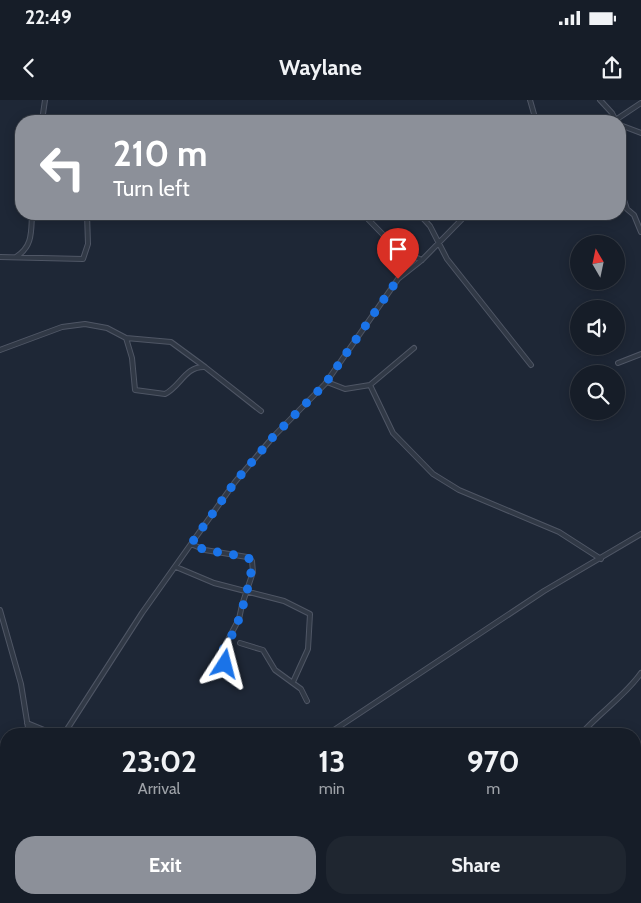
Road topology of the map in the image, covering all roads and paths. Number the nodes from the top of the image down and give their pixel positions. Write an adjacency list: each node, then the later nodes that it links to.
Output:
1 (45, 100): 5 (street)
2 (530, 100): 6 (street)
3 (600, 100): 7 (street)
4 (641, 103): 8 (street)
5 (43, 115)
6 (534, 115)
7 (611, 115)
8 (624, 115)
9 (626, 127): 10 (street)
10 (641, 133)
11 (626, 206): 17 (street)
12 (32, 220): 20 (street)
13 (88, 220): 20 (street)
14 (369, 220): 21 (street)
15 (424, 220): 18 (street)
16 (462, 220): 18 (street)
17 (641, 232)
18 (440, 242): 21 (street); 27 (street)
19 (0, 257): 20 (street)
20 (16, 257)
21 (422, 260): 29 (street)
22 (126, 338): 24 (street); 28 (street); 28 (street)
23 (414, 348): 30 (street)
24 (0, 350)
25 (641, 354): 26 (street)
26 (618, 362)
27 (531, 365)
28 (205, 367): 31 (street)
29 (327, 382): 30 (street); 33 (street)
30 (370, 385): 34 (street)
31 (261, 411)
32 (641, 534): 34 (street)
33 (191, 544): 35 (street); 36 (street)
34 (601, 559): 47 (street)
35 (176, 567): 36 (street); 46 (street)
36 (246, 591): 39 (street); 41 (street)
37 (0, 610): 43 (street)
38 (240, 642): 41 (street)
39 (234, 672)
40 (641, 672): 48 (street)
41 (293, 682): 42 (street)
42 (307, 701)
43 (27, 724): 44 (street); 45 (street)
44 (28, 728)
45 (38, 728)
46 (68, 728)
47 (337, 728)
48 (585, 728)

